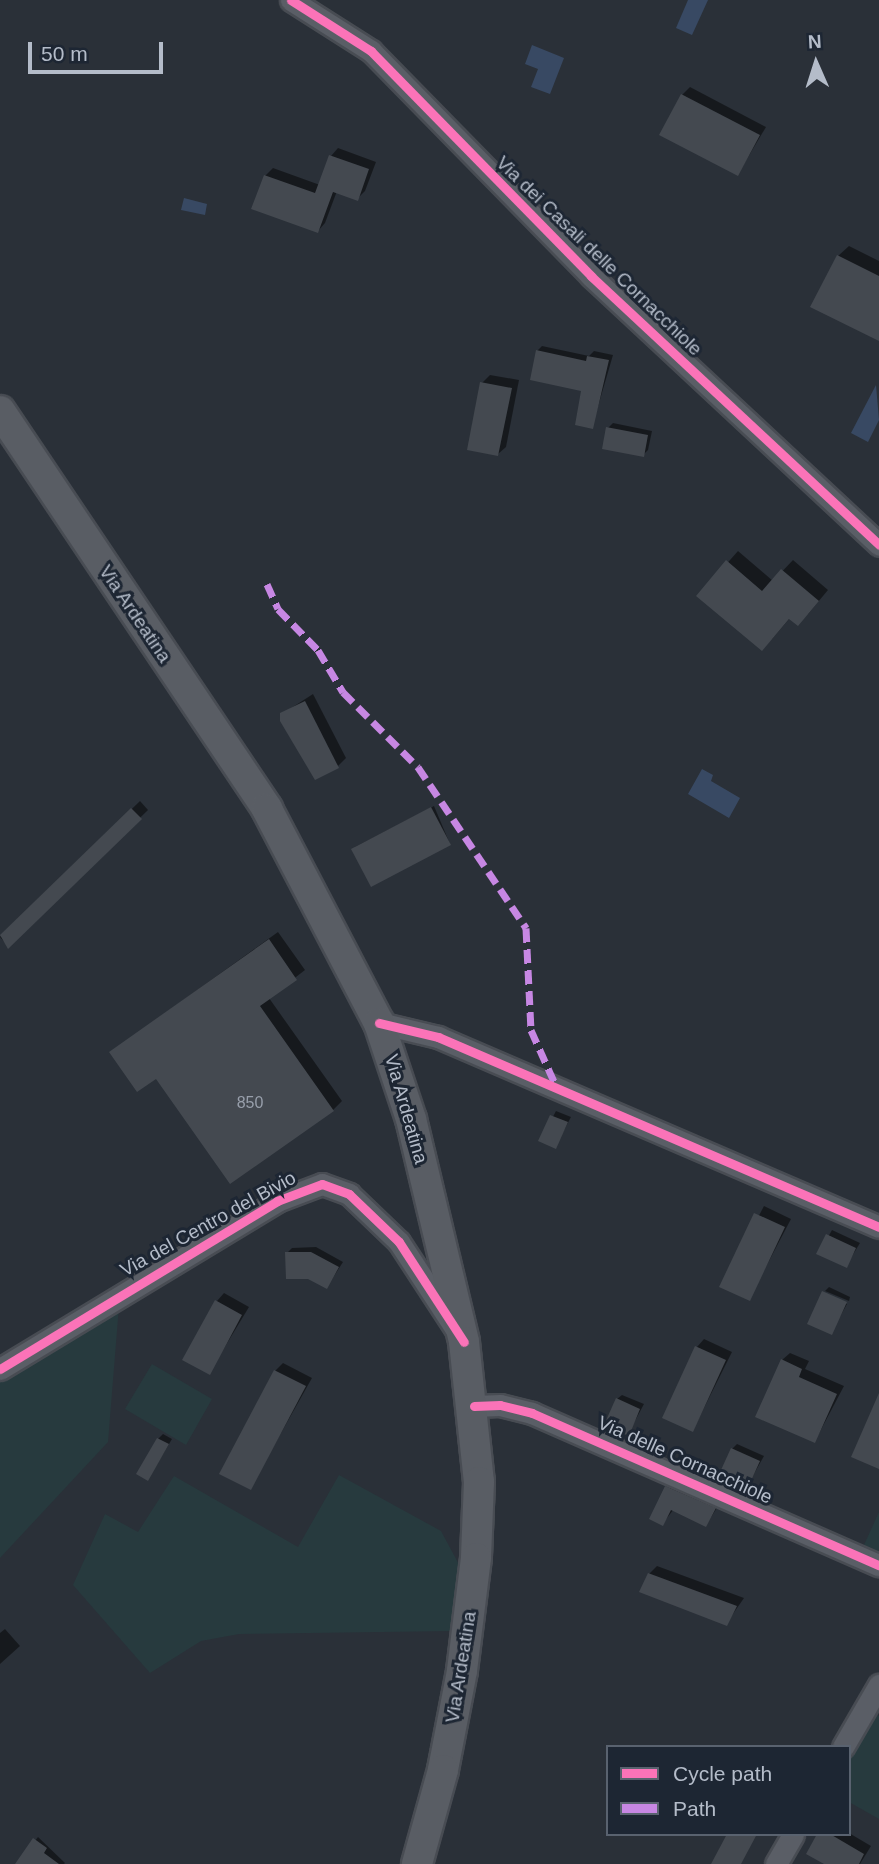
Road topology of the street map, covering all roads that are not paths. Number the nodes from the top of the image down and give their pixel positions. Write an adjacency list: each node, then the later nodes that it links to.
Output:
1 (291, 0): 3 (street, Via dei Casali delle Cornacchiole)
2 (0, 411): 4 (main road, Via Ardeatina)
3 (879, 545)
4 (379, 1023): 5 (street); 6 (main road, Via Ardeatina)
5 (879, 1227)
6 (464, 1342): 7 (street, Via del Centro del Bivio); 8 (main road, Via Ardeatina)
7 (0, 1368)
8 (474, 1406): 9 (street, Via delle Cornacchiole); 13 (main road, Via Ardeatina)
9 (879, 1565)
10 (879, 1685): 11 (street)
11 (844, 1745)
12 (792, 1836): 14 (street)
13 (417, 1864)
14 (776, 1864)

